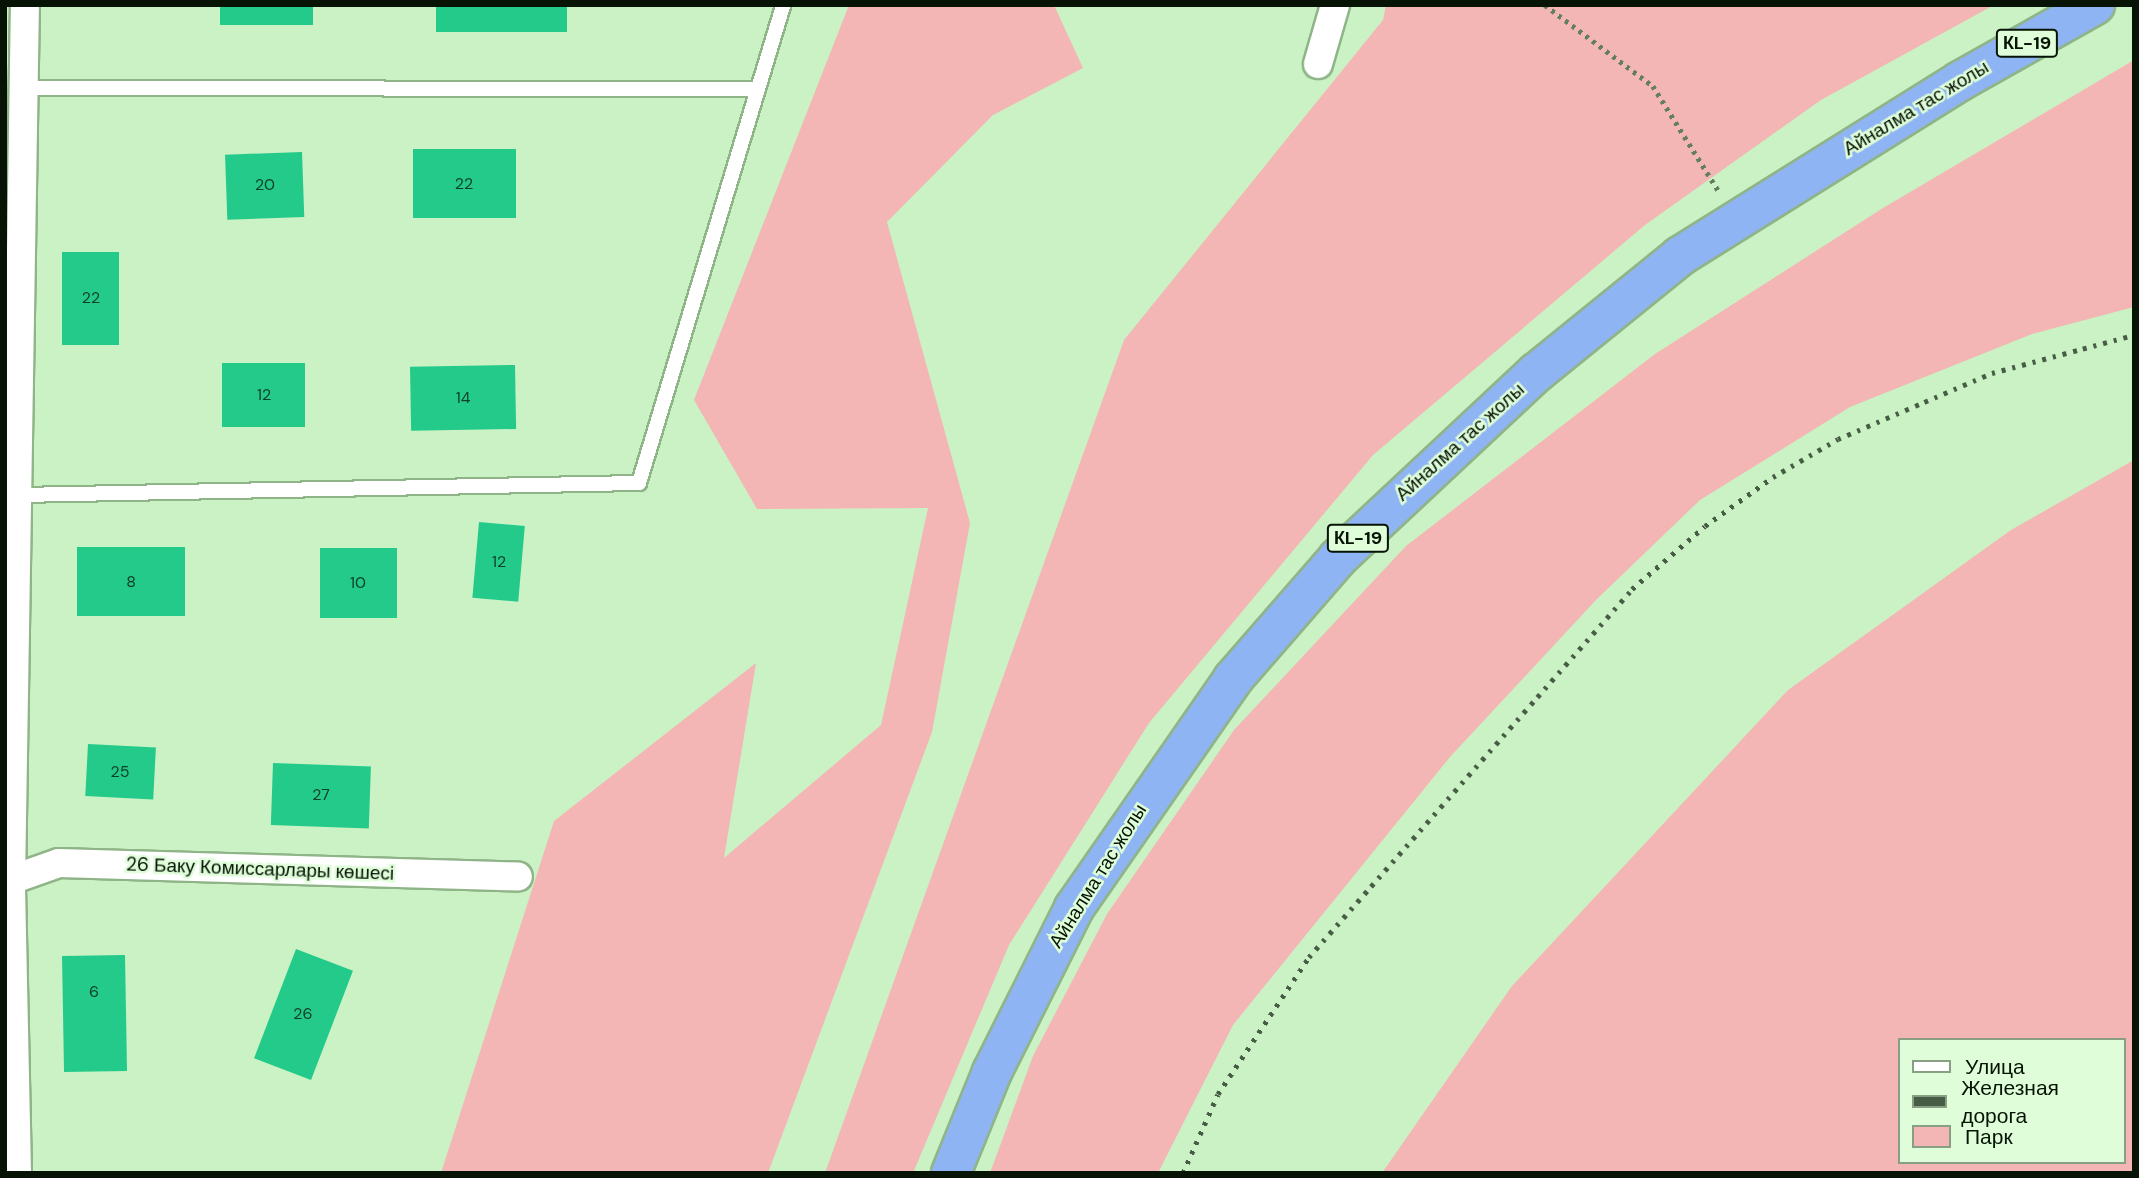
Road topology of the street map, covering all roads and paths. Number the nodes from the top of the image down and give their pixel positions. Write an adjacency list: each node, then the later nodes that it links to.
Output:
1 (25, 5): 7 (street)
2 (783, 5): 8 (lane)
3 (1335, 5): 6 (street)
4 (1545, 5): 9 (path)
5 (2095, 5): 14 (highway, Айналма тас жолы / КL-19)
6 (1318, 64)
7 (24, 88): 8 (lane); 10 (street)
8 (758, 89): 10 (lane)
9 (1716, 187)
10 (19, 495): 12 (street)
11 (518, 877): 12 (street, 26 Баку Комиссарлары көшесі)
12 (8, 882): 13 (street)
13 (17, 1173)
14 (951, 1173)

